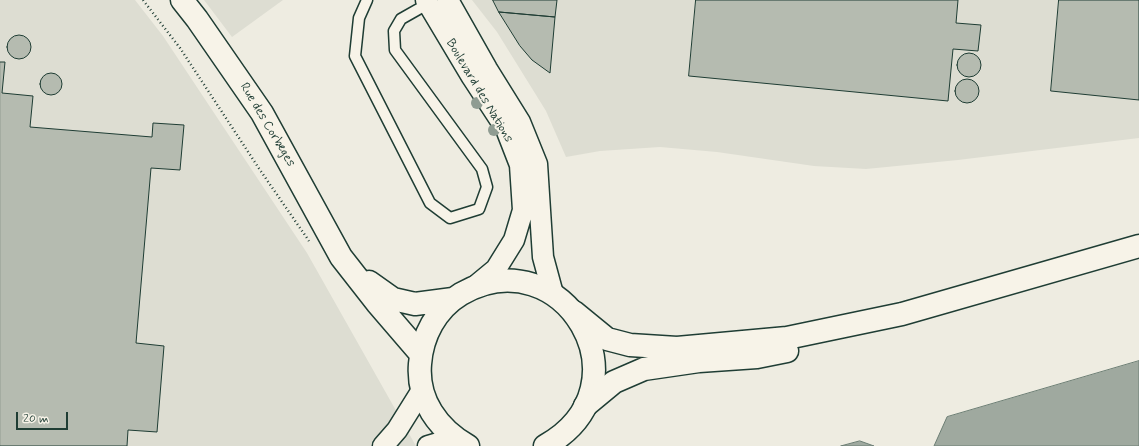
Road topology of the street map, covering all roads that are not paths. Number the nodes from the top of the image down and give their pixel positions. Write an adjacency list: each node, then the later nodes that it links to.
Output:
1 (182, 0): 6 (main road, Rue des Corbeges)
2 (367, 0): 4 (lane)
3 (448, 0): 9 (street, Boulevard des Nations)
4 (429, 1): 8 (street, Boulevard des Nations)
5 (1139, 246): 11 (main road)
6 (341, 256): 10 (main road, Rue des Corbeges); 12 (main road, Rue des Corbeges)
7 (1139, 262): 14 (main road)
8 (473, 288): 9 (main road); 10 (main road)
9 (553, 294): 11 (main road)
10 (454, 299): 12 (main road)
11 (574, 312): 14 (main road)
12 (420, 353): 13 (main road)
13 (422, 390): 15 (main road); 17 (street)
14 (585, 406): 16 (main road)
15 (461, 442): 18 (street)
16 (554, 443)
17 (384, 446)
18 (428, 446)

